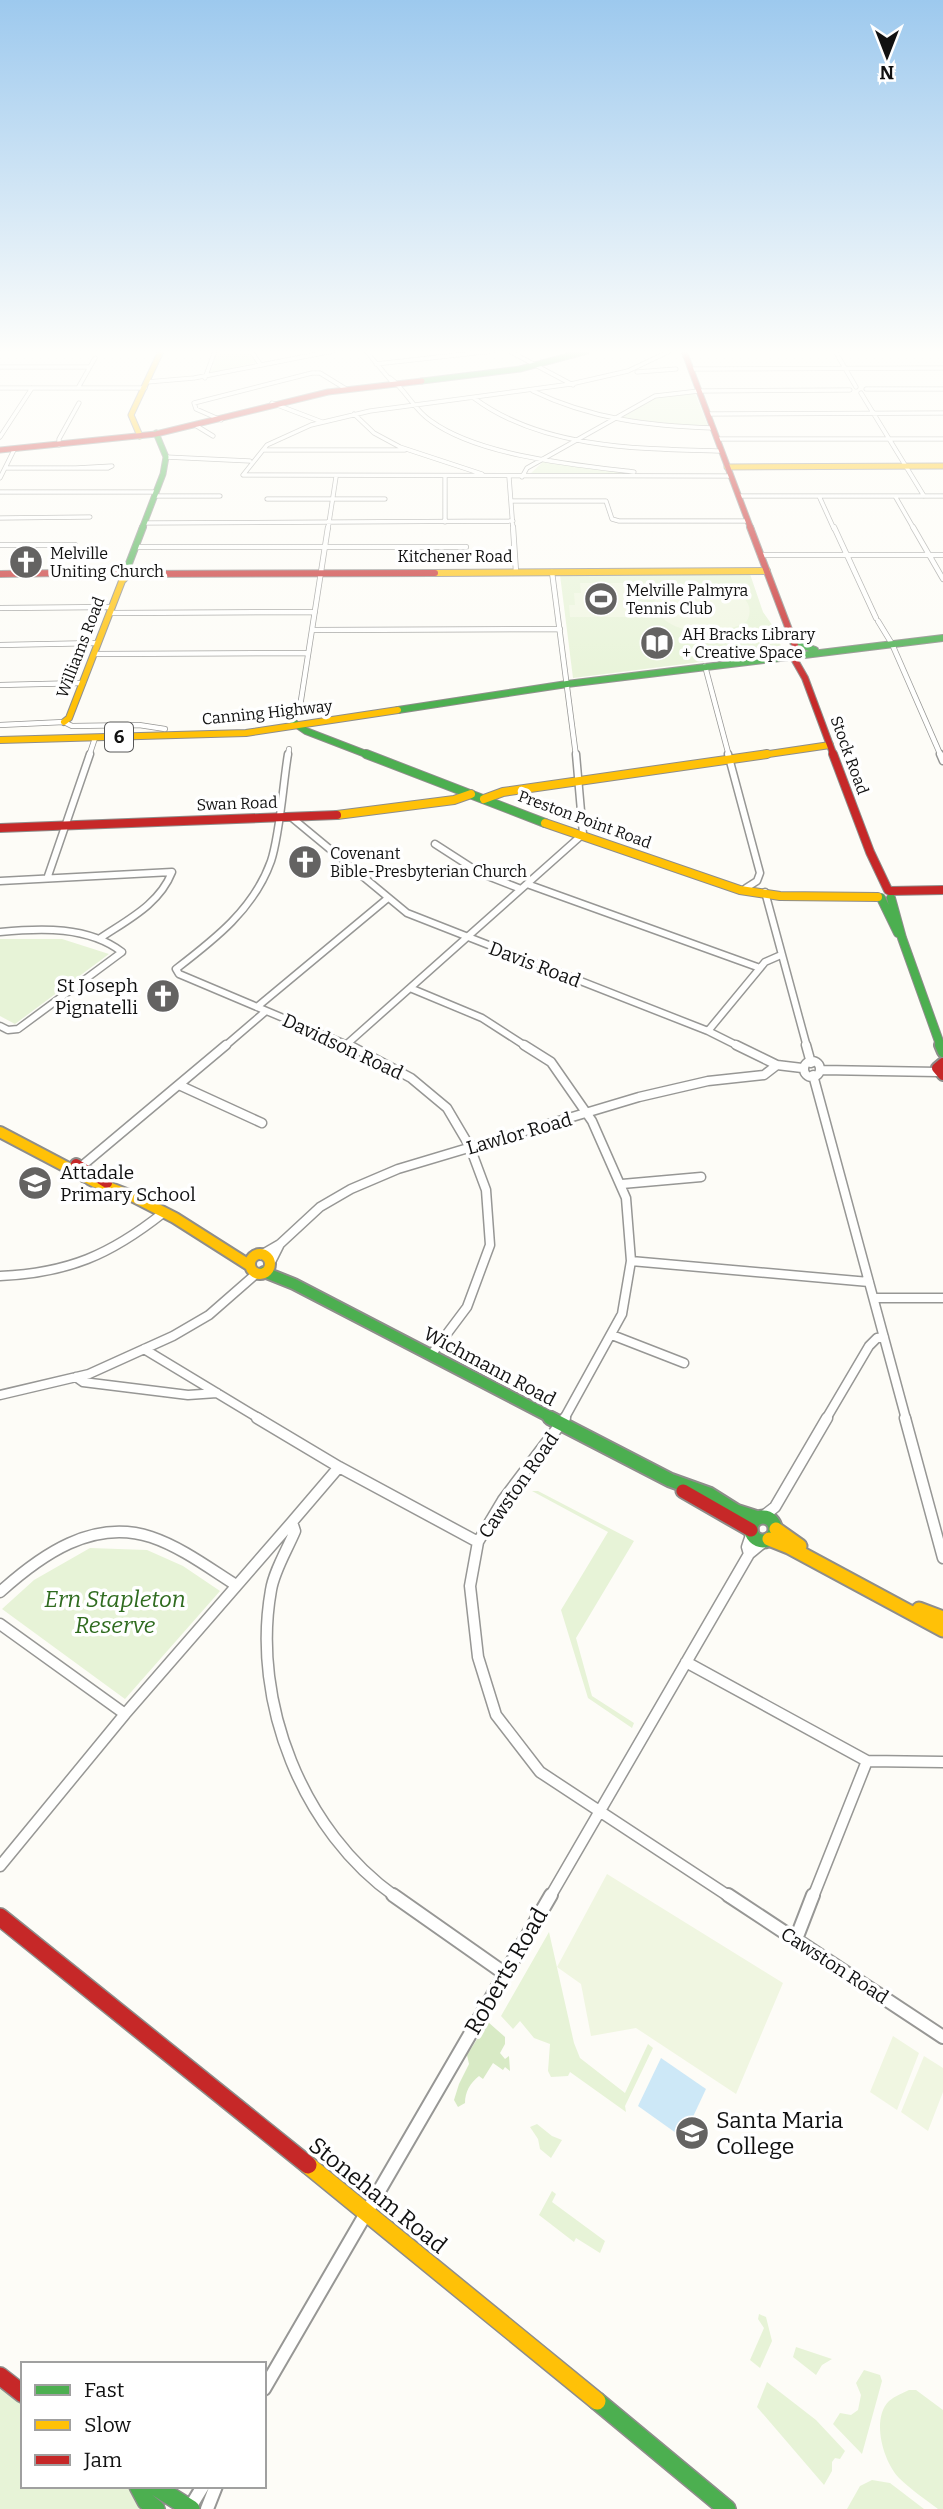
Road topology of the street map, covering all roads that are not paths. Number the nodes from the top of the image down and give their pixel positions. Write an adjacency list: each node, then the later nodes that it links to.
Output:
1 (6, 468): 17 (street)
2 (163, 468): 19 (main road, Williams Road)
3 (246, 468): 12 (street)
4 (460, 468): 14 (street)
5 (527, 468): 16 (street)
6 (599, 468): 11 (street)
7 (728, 468): 10 (main road, Stock Road)
8 (854, 468): 10 (main road)
9 (908, 468): 24 (street)
10 (730, 473): 11 (street); 21 (main road, Stock Road)
11 (690, 476): 16 (street)
12 (335, 477): 13 (street); 27 (street)
13 (445, 477): 14 (street); 35 (street)
14 (486, 477): 15 (street)
15 (509, 477): 16 (street); 29 (street)
16 (522, 477)
17 (0, 478)
18 (0, 492): 19 (street)
19 (155, 494): 20 (street); 36 (main road, Williams Road)
20 (220, 496)
21 (739, 496): 22 (street); 33 (main road, Stock Road)
22 (819, 496): 23 (street); 43 (street)
23 (895, 496): 24 (street); 44 (street)
24 (924, 496): 25 (street)
25 (943, 496)
26 (267, 499): 27 (street)
27 (332, 499): 28 (street); 34 (street)
28 (385, 499)
29 (511, 501): 32 (street); 33 (street)
30 (90, 517): 31 (street)
31 (0, 518)
32 (513, 521): 35 (street); 47 (street)
33 (748, 521): 42 (main road, Stock Road)
34 (329, 522): 35 (street); 36 (street); 40 (street)
35 (445, 522)
36 (144, 523): 39 (main road, Williams Road)
37 (0, 545): 38 (street)
38 (75, 545)
39 (135, 547): 40 (street); 49 (main road, Williams Road)
40 (325, 547): 41 (street); 50 (street)
41 (466, 548)
42 (760, 555): 43 (street); 46 (main road, Stock Road)
43 (846, 555): 44 (street); 59 (street)
44 (930, 555): 45 (street); 52 (street)
45 (943, 555)
46 (767, 571): 48 (main road, Kitchener Road); 62 (main road, Stock Road)
47 (516, 572): 48 (main road, Kitchener Road); 50 (main road, Kitchener Road)
48 (552, 572): 56 (street)
49 (125, 573): 50 (main road, Kitchener Road); 51 (main road, Kitchener Road); 54 (main road, Williams Road)
50 (321, 573): 55 (street)
51 (0, 574)
52 (943, 579)
53 (0, 608): 54 (street)
54 (111, 610): 55 (street); 61 (main road, Williams Road)
55 (315, 612): 57 (street)
56 (560, 629): 57 (street); 66 (street)
57 (312, 630): 63 (street)
58 (943, 636): 59 (main road, Canning Highway / 6)
59 (889, 643): 62 (main road, Canning Highway / 6); 62 (main road, Canning Highway / 6); 79 (street)
60 (0, 645): 61 (street)
61 (96, 649): 63 (street); 65 (main road, Williams Road)
62 (795, 652): 64 (main road, Canning Highway / 6); 76 (main road, Stock Road)
63 (308, 653): 69 (street)
64 (706, 666): 66 (main road, Canning Highway / 6); 78 (street)
65 (83, 683): 67 (street); 68 (main road, Williams Road)
66 (566, 684): 69 (main road, Canning Highway / 6); 80 (street)
67 (0, 685)
68 (64, 722): 70 (street, Canning Highway); 71 (street, Canning Highway)
69 (299, 722): 72 (main road, Canning Highway / 6); 81 (main road, Preston Point Road)
70 (0, 725)
71 (165, 729): 72 (main road, Canning Highway / 6); 73 (main road, Canning Highway / 6)
72 (245, 730): 74 (main road, Canning Highway / 6)
73 (0, 732)
74 (95, 738): 75 (main road, Canning Highway / 6); 85 (street)
75 (0, 740)
76 (830, 745): 78 (main road); 95 (main road, Stock Road)
77 (289, 749): 84 (street)
78 (729, 759): 80 (main road); 92 (street)
79 (943, 761)
80 (579, 781): 82 (main road); 87 (street)
81 (472, 793): 82 (main road, Preston Point Road); 83 (main road, Swan Road)
82 (486, 799): 87 (main road, Preston Point Road)
83 (291, 817): 84 (main road, Swan Road); 96 (street, Davis Road)
84 (277, 818): 85 (main road, Swan Road); 103 (street, Davidson Road)
85 (65, 826): 86 (main road, Swan Road); 89 (street)
86 (0, 828)
87 (582, 835): 91 (street); 92 (main road, Preston Point Road); 94 (main road, Preston Point Road)
88 (435, 844): 91 (street)
89 (48, 876): 90 (street); 99 (street)
90 (0, 881)
91 (524, 886): 98 (street); 101 (street)
92 (747, 888): 94 (main road, Preston Point Road)
93 (943, 891): 95 (main road, Preston Point Road)
94 (765, 893): 95 (main road, Preston Point Road); 100 (street)
95 (884, 894): 109 (main road, Stock Road)
96 (388, 898): 98 (street, Davis Road); 103 (street)
97 (0, 932): 99 (street)
98 (466, 937): 102 (street); 106 (street, Davis Road)
99 (99, 939): 105 (street)
100 (781, 956): 101 (street); 108 (street)
101 (760, 968): 106 (street)
102 (410, 988): 107 (street); 115 (street, Cawston Road)
103 (257, 1007): 104 (street, Davidson Road)
104 (266, 1010): 107 (street, Davidson Road); 114 (street)
105 (0, 1026)
106 (708, 1031): 110 (street, Davis Road)
107 (347, 1044): 119 (street, Davidson Road)
108 (811, 1063): 111 (street); 112 (street)
109 (941, 1064): 112 (street)
110 (777, 1065): 111 (street, Davis Road); 115 (street, Lawlor Road)
111 (803, 1068): 113 (street)
112 (821, 1070): 113 (street)
113 (813, 1075): 127 (street)
114 (178, 1085): 116 (street); 120 (street)
115 (586, 1113): 119 (street, Lawlor Road); 122 (street, Cawston Road)
116 (262, 1123)
117 (0, 1125): 120 (main road, Wichmann Road)
118 (0, 1132): 120 (main road, Wichmann Road)
119 (470, 1147): 125 (street, Lawlor Road); 133 (street, Davidson Road)
120 (78, 1169): 123 (main road, Wichmann Road)
121 (701, 1177): 122 (street)
122 (622, 1184): 124 (street, Cawston Road)
123 (163, 1213): 125 (main road, Wichmann Road); 126 (street)
124 (631, 1261): 127 (street); 130 (street, Cawston Road)
125 (260, 1264): 132 (street); 133 (main road, Wichmann Road)
126 (0, 1276)
127 (869, 1282): 128 (street)
128 (874, 1298): 129 (street); 131 (street)
129 (943, 1298)
130 (612, 1335): 134 (street); 138 (street, Cawston Road)
131 (884, 1337): 141 (street); 149 (street)
132 (144, 1349): 135 (street); 136 (street)
133 (430, 1355): 138 (main road, Wichmann Road)
134 (684, 1363)
135 (76, 1377): 136 (street); 137 (street)
136 (217, 1393): 139 (street)
137 (0, 1395)
138 (561, 1423): 140 (main road, Wichmann Road); 147 (street, Cawston Road)
139 (340, 1467): 143 (street); 147 (street)
140 (670, 1480): 142 (main road, Wichmann Road); 145 (main road, Wichmann Road)
141 (775, 1507): 142 (street); 144 (street)
142 (759, 1518): 144 (main road); 145 (main road)
143 (292, 1522): 150 (street); 163 (street)
144 (775, 1527): 146 (main road); 152 (main road)
145 (752, 1531): 146 (main road); 148 (street, Roberts Road)
146 (767, 1540): 148 (street, Roberts Road); 154 (main road)
147 (478, 1542): 159 (street, Cawston Road)
148 (749, 1554): 155 (street, Roberts Road)
149 (943, 1558)
150 (236, 1585): 151 (street); 156 (street)
151 (0, 1592)
152 (943, 1618)
153 (0, 1624): 156 (street)
154 (943, 1630)
155 (686, 1662): 157 (street); 159 (street, Roberts Road)
156 (125, 1714): 160 (street)
157 (867, 1761): 158 (street); 162 (street)
158 (943, 1762)
159 (599, 1811): 162 (street, Cawston Road); 163 (street, Roberts Road)
160 (0, 1866)
161 (0, 1917): 165 (main road, Stoneham Road)
162 (796, 1939): 164 (street, Cawston Road)
163 (504, 1973): 165 (street, Roberts Road)
164 (943, 2037)
165 (369, 2213): 167 (street, Roberts Road); 176 (main road, Stoneham Road)
166 (0, 2376): 168 (main road)
167 (266, 2386)
168 (21, 2392)
169 (139, 2488): 173 (main road)
170 (157, 2488): 174 (main road)
171 (202, 2488): 174 (street)
172 (215, 2488): 175 (street)
173 (156, 2509)
174 (190, 2509)
175 (207, 2509)
176 (727, 2509)

